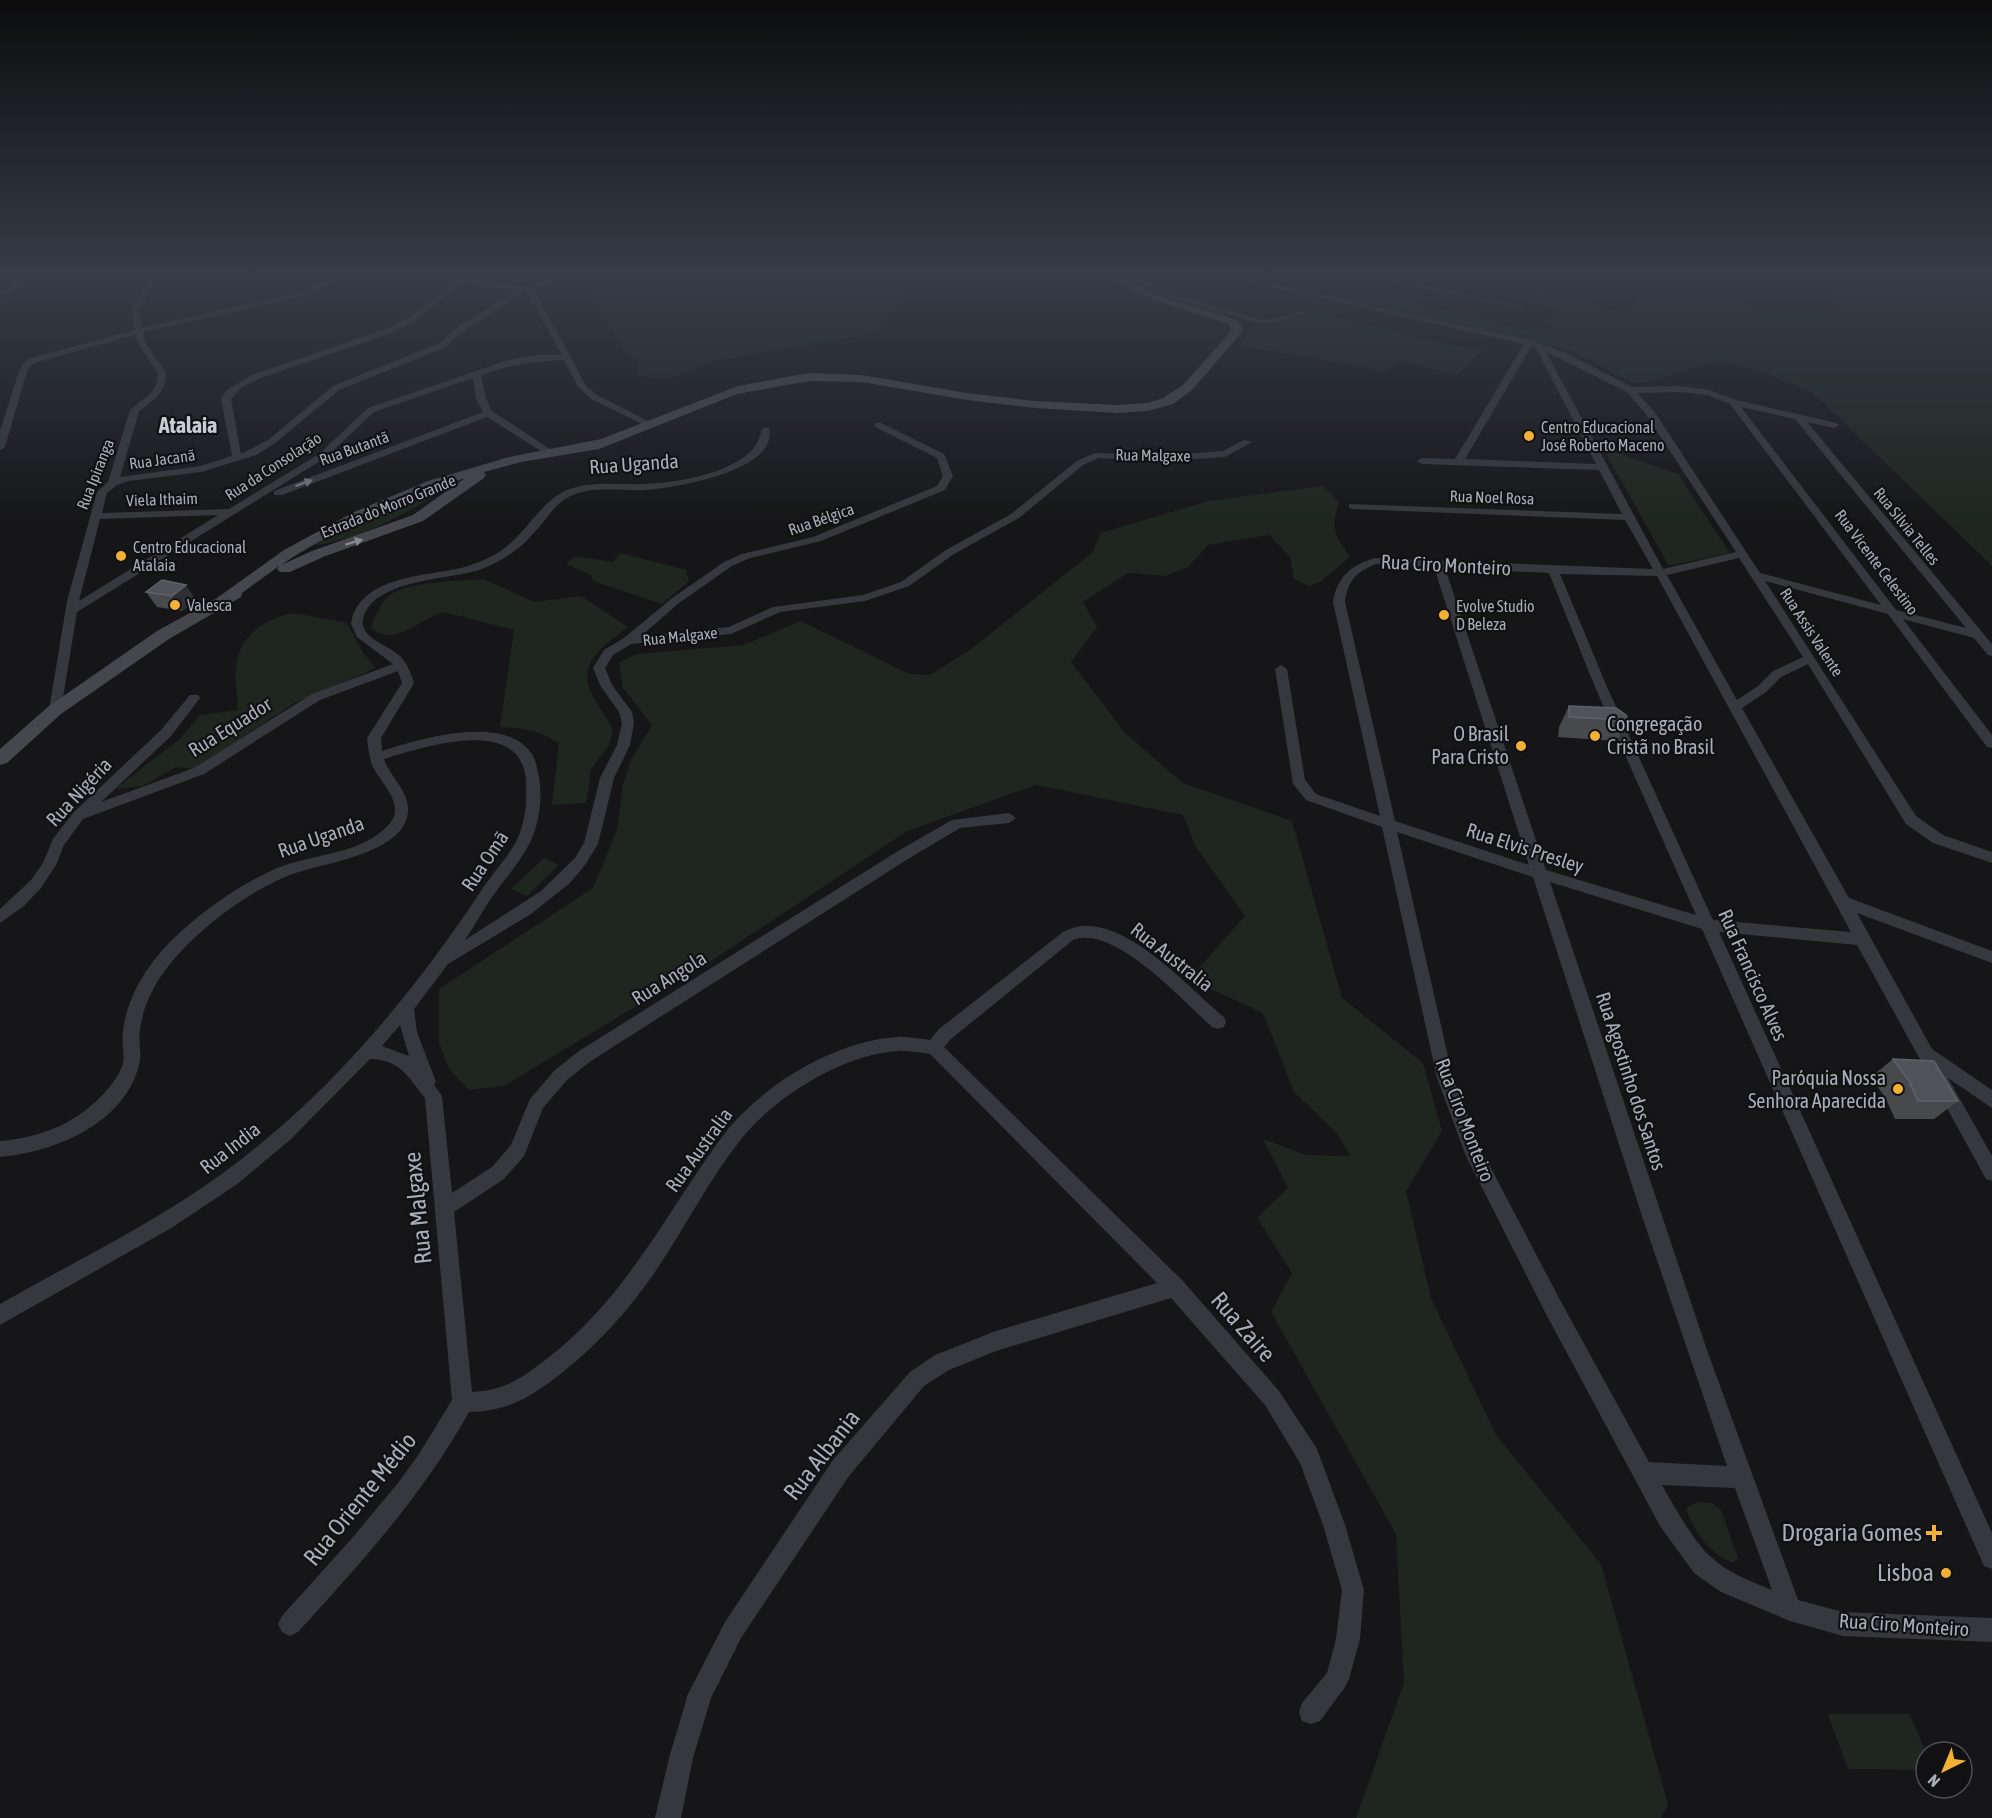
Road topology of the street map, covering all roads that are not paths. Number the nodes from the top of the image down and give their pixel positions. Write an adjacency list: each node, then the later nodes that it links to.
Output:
1 (568, 357): 17 (street)
2 (41, 358): 14 (street)
3 (152, 358): 29 (street, Rua Ipiranga)
4 (310, 358): 24 (street)
5 (411, 358): 24 (street, Rua Jacanã)
6 (531, 358): 11 (street, Rua da Consolação)
7 (1213, 358): 17 (street, Estrada do Morro Grande)
8 (1525, 358): 26 (street)
9 (1542, 358): 28 (street)
10 (1566, 358): 12 (street)
11 (477, 375): 15 (street); 31 (street, Rua da Consolação)
12 (1630, 390): 13 (street); 36 (street, Rua Assis Valente)
13 (1733, 402): 16 (street); 43 (street, Rua Vicente Celestino)
14 (5, 413): 22 (street)
15 (488, 413): 23 (street); 31 (street, Rua Butantã, one-way to 15)
16 (1799, 418): 19 (street); 44 (street, Rua Silvia Telles)
17 (651, 425): 23 (street, Estrada do Morro Grande)
18 (878, 425): 45 (street, Rua Bélgica)
19 (1834, 425)
20 (766, 430): 48 (street, Rua Uganda)
21 (1247, 442): 45 (street, Rua Malgaxe)
22 (0, 447)
23 (550, 453): 27 (street, Estrada do Morro Grande)
24 (237, 459): 29 (street, Rua Jacanã)
25 (1422, 461): 26 (street)
26 (1458, 463): 28 (street)
27 (498, 464): 34 (street, Estrada do Morro Grande); 35 (street, Estrada do Morro Grande, one-way to 27)
28 (1604, 467): 33 (street)
29 (113, 483): 32 (street, Rua Ipiranga)
30 (1353, 506): 33 (street, Rua Noel Rosa)
31 (230, 512): 32 (street, Viela Ithaim); 42 (street, Rua da Consolação)
32 (94, 516): 42 (street, Rua Ipiranga)
33 (1629, 517): 39 (street)
34 (306, 540): 35 (street); 41 (street, Estrada do Morro Grande)
35 (324, 550): 41 (street, Estrada do Morro Grande)
36 (1742, 554): 39 (street, Rua Ciro Monteiro); 40 (street, Rua Assis Valente)
37 (1439, 565): 38 (street, Rua Ciro Monteiro); 58 (street, Rua Ciro Monteiro); 60 (street, Rua Agostinho dos Santos)
38 (1553, 570): 39 (street, Rua Ciro Monteiro); 63 (street, Rua Francisco Alves)
39 (1660, 573): 51 (street)
40 (1756, 575): 43 (street); 47 (street, Rua Assis Valente)
41 (224, 599): 52 (street, Estrada do Morro Grande)
42 (72, 610): 52 (street, Rua Ipiranga)
43 (1895, 614): 44 (street); 53 (street, Rua Vicente Celestino)
44 (1977, 635): 46 (street, Rua Silvia Telles)
45 (628, 641): 66 (street, Rua Malgaxe)
46 (1992, 652)
47 (1810, 658): 51 (street); 59 (street, Rua Assis Valente)
48 (401, 665): 54 (street); 56 (street, Rua Equador)
49 (1281, 669): 58 (street, Rua Elvis Presley)
50 (194, 698): 56 (street, Rua Nigéria)
51 (1734, 708): 61 (street)
52 (55, 710): 55 (street, Estrada do Morro Grande)
53 (1992, 744)
54 (376, 757): 66 (street, Rua Omã); 74 (street, Rua Uganda)
55 (0, 759)
56 (78, 816): 62 (street, Rua Nigéria)
57 (1009, 818): 76 (street, Rua Angola)
58 (1390, 825): 60 (street, Rua Elvis Presley); 80 (street, Rua Ciro Monteiro)
59 (1992, 858)
60 (1540, 874): 63 (street, Rua Elvis Presley); 81 (street, Rua Agostinho dos Santos)
61 (1844, 902): 64 (street); 65 (street)
62 (0, 917)
63 (1708, 926): 64 (street, Rua Elvis Presley); 82 (street, Rua Francisco Alves)
64 (1862, 939): 71 (street)
65 (1992, 957)
66 (443, 960): 67 (street, Rua India)
67 (405, 1005): 70 (street, Rua India); 72 (street, Rua Malgaxe)
68 (1218, 1022): 69 (street, Rua Australia)
69 (934, 1047): 77 (street, Rua Zaire); 79 (street, Rua Australia)
70 (365, 1052): 72 (street); 78 (street, Rua India)
71 (1926, 1052): 73 (street); 75 (street)
72 (433, 1096): 76 (street, Rua Malgaxe)
73 (1992, 1100)
74 (0, 1149)
75 (1992, 1173)
76 (444, 1208): 79 (street, Rua Malgaxe)
77 (1175, 1287): 86 (street, Rua Zaire); 87 (street, Rua Albania)
78 (0, 1315)
79 (463, 1402): 84 (street, Rua Oriente Médio)
80 (1644, 1473): 81 (street); 83 (street, Rua Ciro Monteiro)
81 (1741, 1477): 83 (street, Rua Agostinho dos Santos)
82 (1992, 1558)
83 (1790, 1609): 85 (street, Rua Ciro Monteiro)
84 (290, 1624)
85 (1992, 1630)
86 (1311, 1712)
87 (668, 1818)

